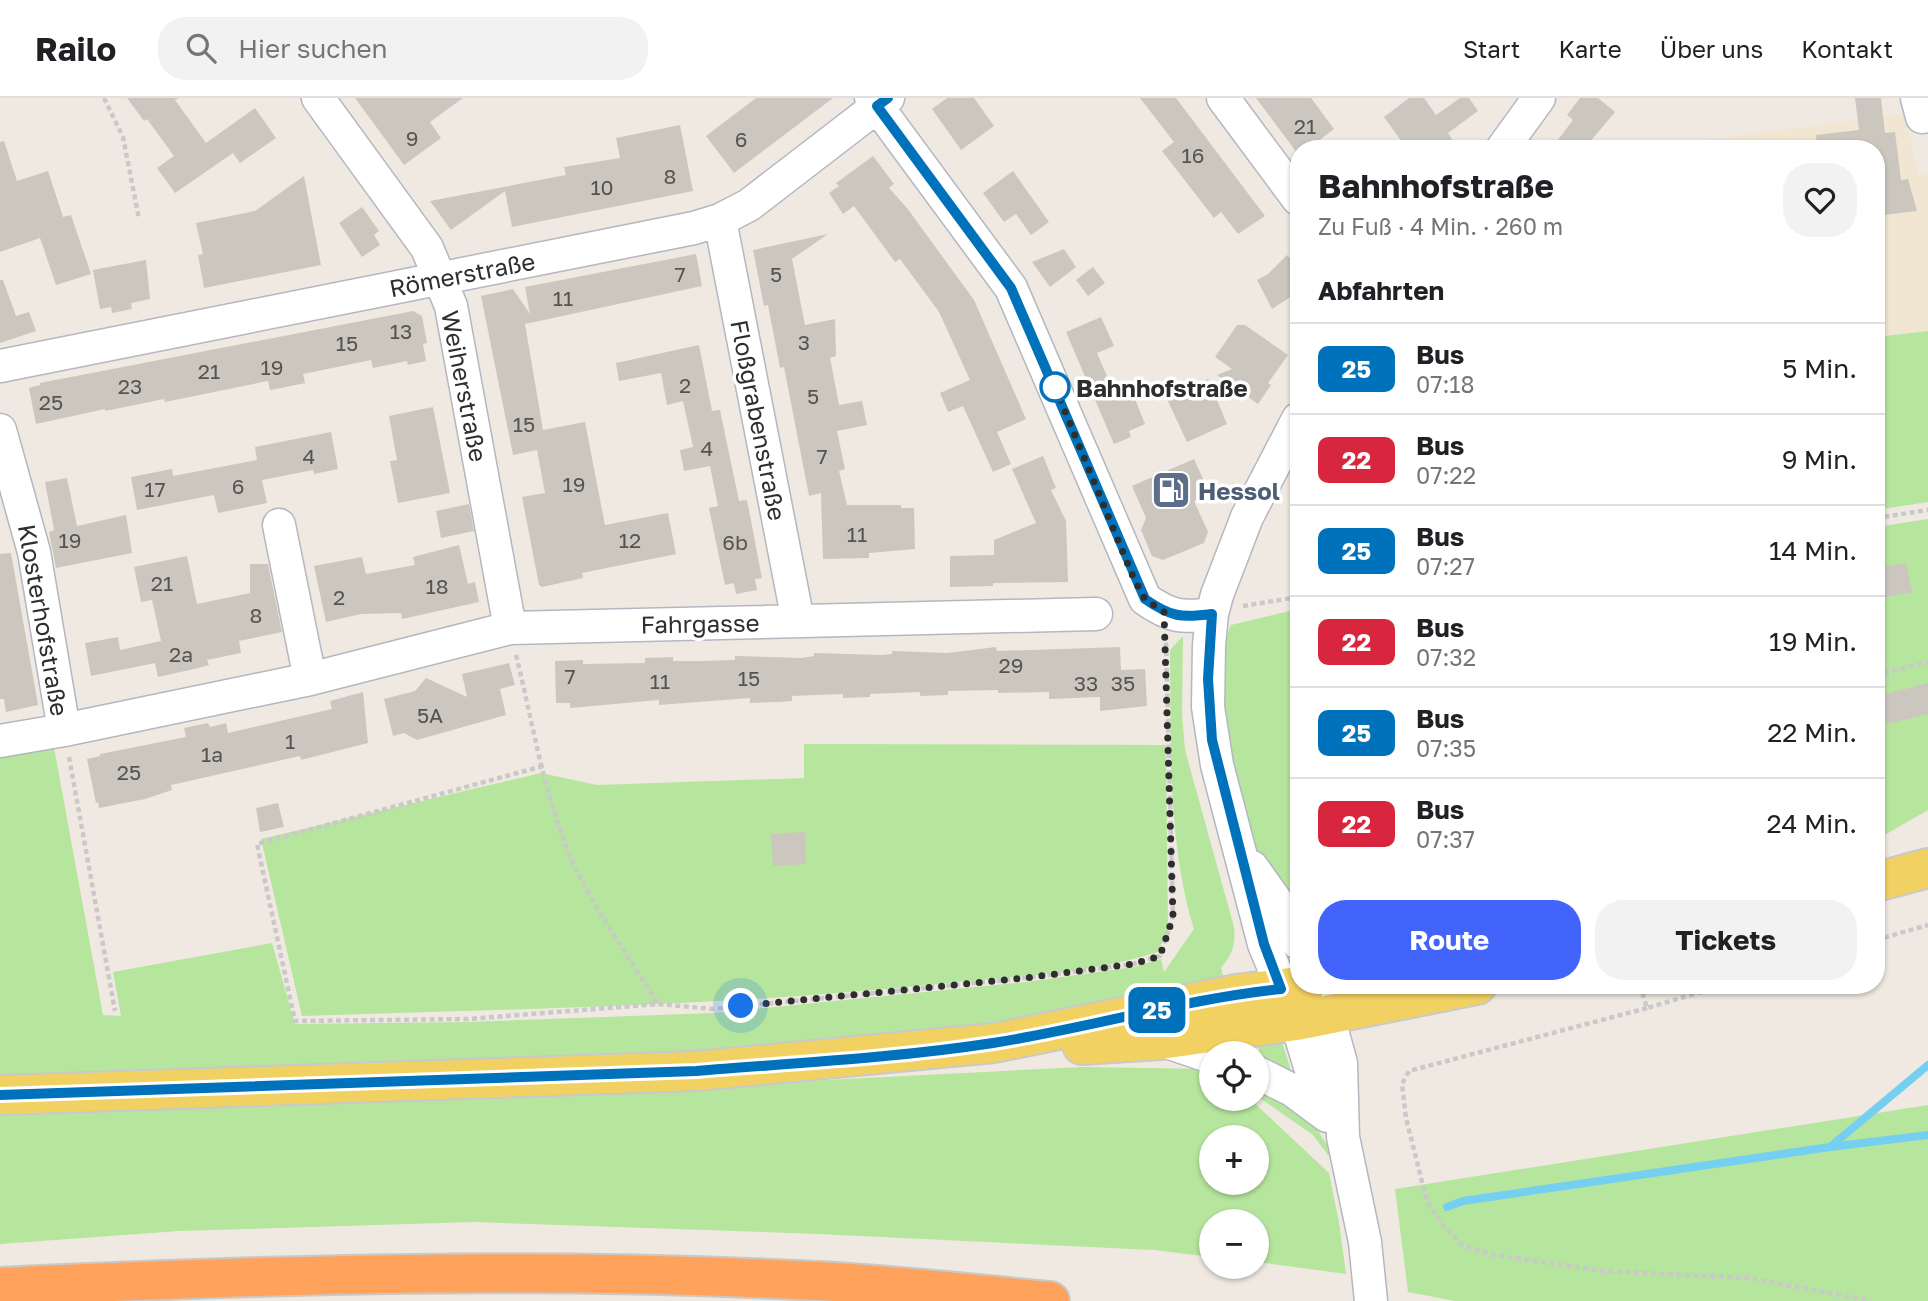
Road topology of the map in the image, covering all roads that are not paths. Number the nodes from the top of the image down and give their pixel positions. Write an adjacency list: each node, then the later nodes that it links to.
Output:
1 (317, 98): 8 (street, Weiherstraße)
2 (1223, 98): 6 (street)
3 (1539, 98): 5 (street)
4 (879, 101): 7 (street, Römerstraße); 14 (street)
5 (1509, 140)
6 (1290, 188)
7 (720, 220): 8 (street, Römerstraße); 15 (street, Floßgrabenstraße)
8 (441, 278): 9 (street, Römerstraße); 16 (street, Weiherstraße)
9 (0, 366)
10 (0, 430): 18 (street, Klosterhofstraße)
11 (1290, 434): 14 (street)
12 (279, 525): 17 (street)
13 (1096, 614): 15 (street, Fahrgasse)
14 (1212, 614): 20 (street)
15 (798, 621): 16 (street, Fahrgasse)
16 (510, 628): 17 (street, Fahrgasse)
17 (310, 679): 18 (street, Fahrgasse)
18 (64, 730): 19 (street, Fahrgasse)
19 (0, 741)
20 (1241, 851): 23 (street); 24 (street)
21 (1928, 868): 22 (main road)
22 (1885, 879)
23 (1290, 922)
24 (1290, 979)
25 (1366, 994): 26 (main road)
26 (1305, 999): 27 (main road); 28 (main road); 32 (street)
27 (1160, 1040): 28 (main road); 29 (street)
28 (994, 1043): 31 (main road)
29 (1199, 1053)
30 (1269, 1078): 32 (street)
31 (0, 1095)
32 (1333, 1125): 34 (street)
33 (0, 1287): 35 (highway)
34 (1371, 1289)
35 (1050, 1301)

